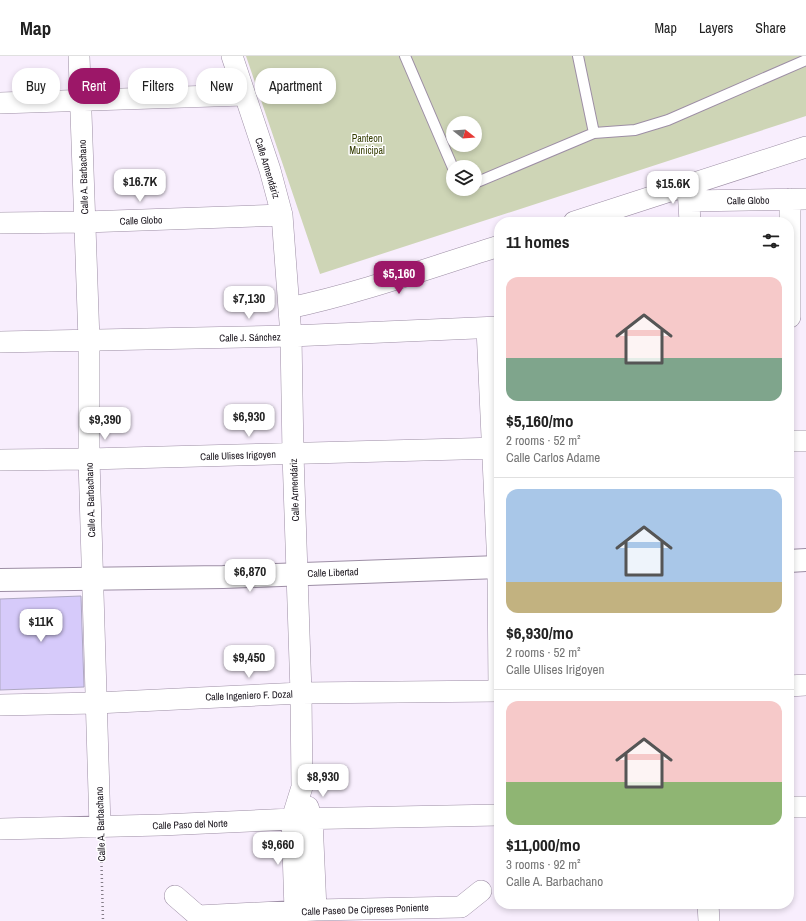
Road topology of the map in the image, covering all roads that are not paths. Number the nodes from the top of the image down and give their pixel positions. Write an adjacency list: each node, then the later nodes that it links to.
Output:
1 (79, 56): 6 (street, Calle A. Barbachano)
2 (232, 56): 7 (street, Calle Armendáriz)
3 (405, 56): 16 (lane)
4 (578, 56): 14 (lane)
5 (806, 60): 14 (lane)
6 (80, 68)
7 (236, 68)
8 (196, 96): 9 (street)
9 (120, 99)
10 (68, 100): 11 (street)
11 (0, 103)
12 (81, 104): 23 (street, Calle A. Barbachano)
13 (247, 104): 20 (street, Calle Armendáriz)
14 (594, 132): 17 (lane)
15 (806, 147): 18 (street)
16 (450, 160)
17 (482, 180)
18 (689, 193): 19 (street, Calle Globo); 21 (street); 22 (street)
19 (798, 199): 27 (street)
20 (282, 215): 23 (street, Calle Globo); 26 (street, Calle Armendáriz)
21 (594, 217)
22 (690, 217)
23 (85, 222): 24 (street, Calle Globo); 30 (street, Calle A. Barbachano)
24 (0, 223)
25 (494, 248): 26 (street)
26 (289, 308): 29 (street, Calle Armendáriz)
27 (795, 317)
28 (493, 327): 29 (street, Calle J. Sánchez); 32 (street)
29 (291, 336): 30 (street, Calle J. Sánchez); 36 (street, Calle Armendáriz)
30 (89, 341): 31 (street, Calle J. Sánchez); 37 (street, Calle A. Barbachano)
31 (0, 342)
32 (494, 367)
33 (794, 441): 34 (street)
34 (806, 441)
35 (494, 448): 36 (street, Calle Ulises Irigoyen)
36 (293, 454): 37 (street, Calle Ulises Irigoyen); 42 (street, Calle Armendáriz)
37 (89, 459): 38 (street, Calle Ulises Irigoyen); 43 (street, Calle A. Barbachano)
38 (0, 460)
39 (794, 560): 40 (street)
40 (806, 560)
41 (494, 567): 42 (street, Calle Libertad)
42 (297, 573): 43 (street, Calle Libertad); 48 (street, Calle Armendáriz)
43 (93, 579): 44 (street, Calle Libertad); 49 (street, Calle A. Barbachano)
44 (0, 580)
45 (806, 685): 46 (street)
46 (794, 686)
47 (494, 691): 48 (street, Calle Ingeniero F. Dozal)
48 (301, 693): 49 (street, Calle Ingeniero F. Dozal); 51 (street, Calle Armendáriz)
49 (96, 703): 50 (street, Calle Ingeniero F. Dozal); 57 (street, Calle A. Barbachano)
50 (0, 705)
51 (302, 788): 55 (street, Calle Armendáriz); 56 (street, Calle Armendáriz)
52 (794, 807): 53 (street)
53 (806, 807)
54 (494, 815): 56 (street, Calle Paso del Norte)
55 (292, 819): 56 (street, Calle Paso del Norte); 57 (street, Calle Paso del Norte); 63 (street, Calle Armendáriz)
56 (312, 819): 62 (street, Calle Armendáriz)
57 (100, 827): 58 (street, Calle Paso del Norte)
58 (0, 829)
59 (481, 891): 64 (street)
60 (175, 896): 65 (street)
61 (708, 909): 66 (street)
62 (316, 910): 63 (street, Calle Paseo De Cipreses Poniente); 64 (street, Calle Paseo De Cipreses Poniente)
63 (295, 911): 65 (street, Calle Paseo De Cipreses Poniente)
64 (461, 914)
65 (198, 919)
66 (709, 921)

